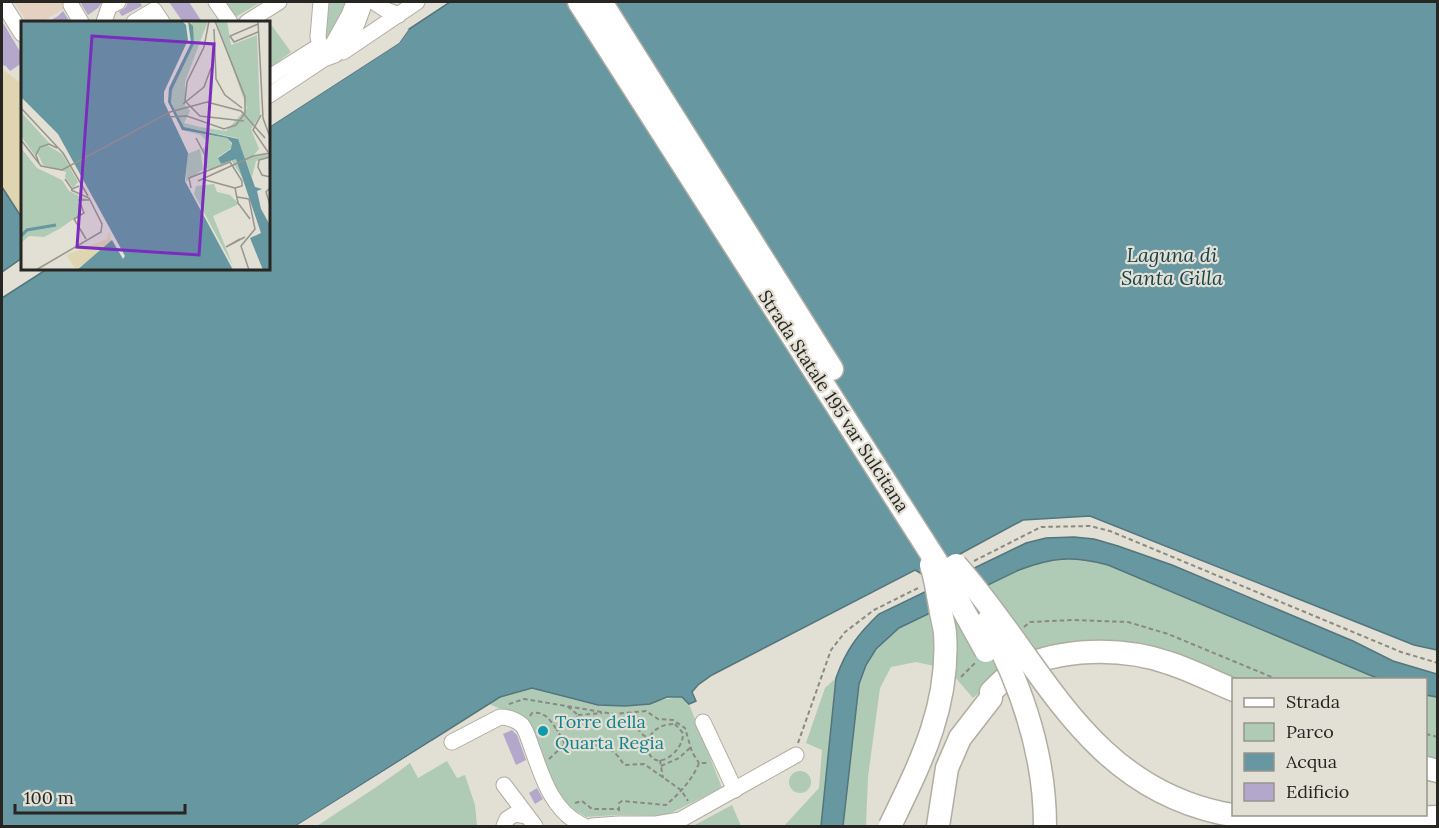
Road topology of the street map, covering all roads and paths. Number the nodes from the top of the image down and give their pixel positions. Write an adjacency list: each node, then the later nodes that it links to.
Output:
1 (2, 2): 20 (street)
2 (118, 2): 15 (street)
3 (216, 2): 18 (street)
4 (279, 2): 19 (street)
5 (321, 2): 22 (street)
6 (354, 2): 21 (street)
7 (363, 2): 21 (street); 22 (street)
8 (374, 2): 13 (street)
9 (417, 2): 13 (street)
10 (579, 2): 25 (highway, Strada Statale 195 var Sulcitana)
11 (601, 2): 26 (highway, Strada Statale 195 var Sulcitana)
12 (71, 5): 14 (street)
13 (399, 15): 22 (street)
14 (80, 21)
15 (104, 21)
16 (136, 21): 17 (street)
17 (161, 21)
18 (229, 21)
19 (249, 21)
20 (21, 32)
21 (338, 36): 22 (street)
22 (326, 53): 23 (street); 24 (street)
23 (270, 77)
24 (270, 95)
25 (920, 536): 66 (highway, bridge); 68 (highway, Strada Statale 195 var Sulcitana, bridge)
26 (965, 563): 30 (path); 58 (highway, bridge); 69 (highway, Strada Statale 195 var Sulcitana, bridge)
27 (924, 585): 46 (path)
28 (1021, 628): 31 (path)
29 (979, 660): 32 (path)
30 (1437, 663)
31 (1274, 678)
32 (956, 683)
33 (1232, 690): 67 (highway)
34 (566, 705): 35 (path); 37 (path); 38 (path)
35 (603, 712): 36 (path); 37 (path)
36 (636, 713): 42 (path); 45 (path)
37 (578, 715): 41 (path)
38 (500, 717): 43 (street); 56 (street)
39 (529, 722): 41 (path)
40 (704, 722): 47 (street)
41 (557, 730): 44 (path)
42 (649, 738): 48 (path); 48 (path)
43 (452, 742)
44 (565, 744): 49 (path); 52 (path)
45 (691, 747): 50 (path); 51 (path)
46 (796, 755): 55 (street)
47 (721, 758): 50 (path); 55 (street)
48 (660, 760): 51 (path)
49 (547, 763)
50 (699, 763): 54 (path)
51 (662, 766): 52 (path)
52 (663, 777): 54 (path)
53 (504, 785): 62 (street)
54 (681, 790): 57 (path); 59 (path)
55 (735, 790): 57 (street)
56 (564, 813): 59 (path); 64 (street)
57 (693, 814): 59 (street)
58 (1232, 815)
59 (619, 816): 65 (street)
60 (1242, 816): 61 (highway, bridge)
61 (1437, 817)
62 (531, 821): 63 (street)
63 (504, 826)
64 (584, 826)
65 (592, 826)
66 (890, 826)
67 (938, 826)
68 (1029, 826)
69 (1045, 826)

